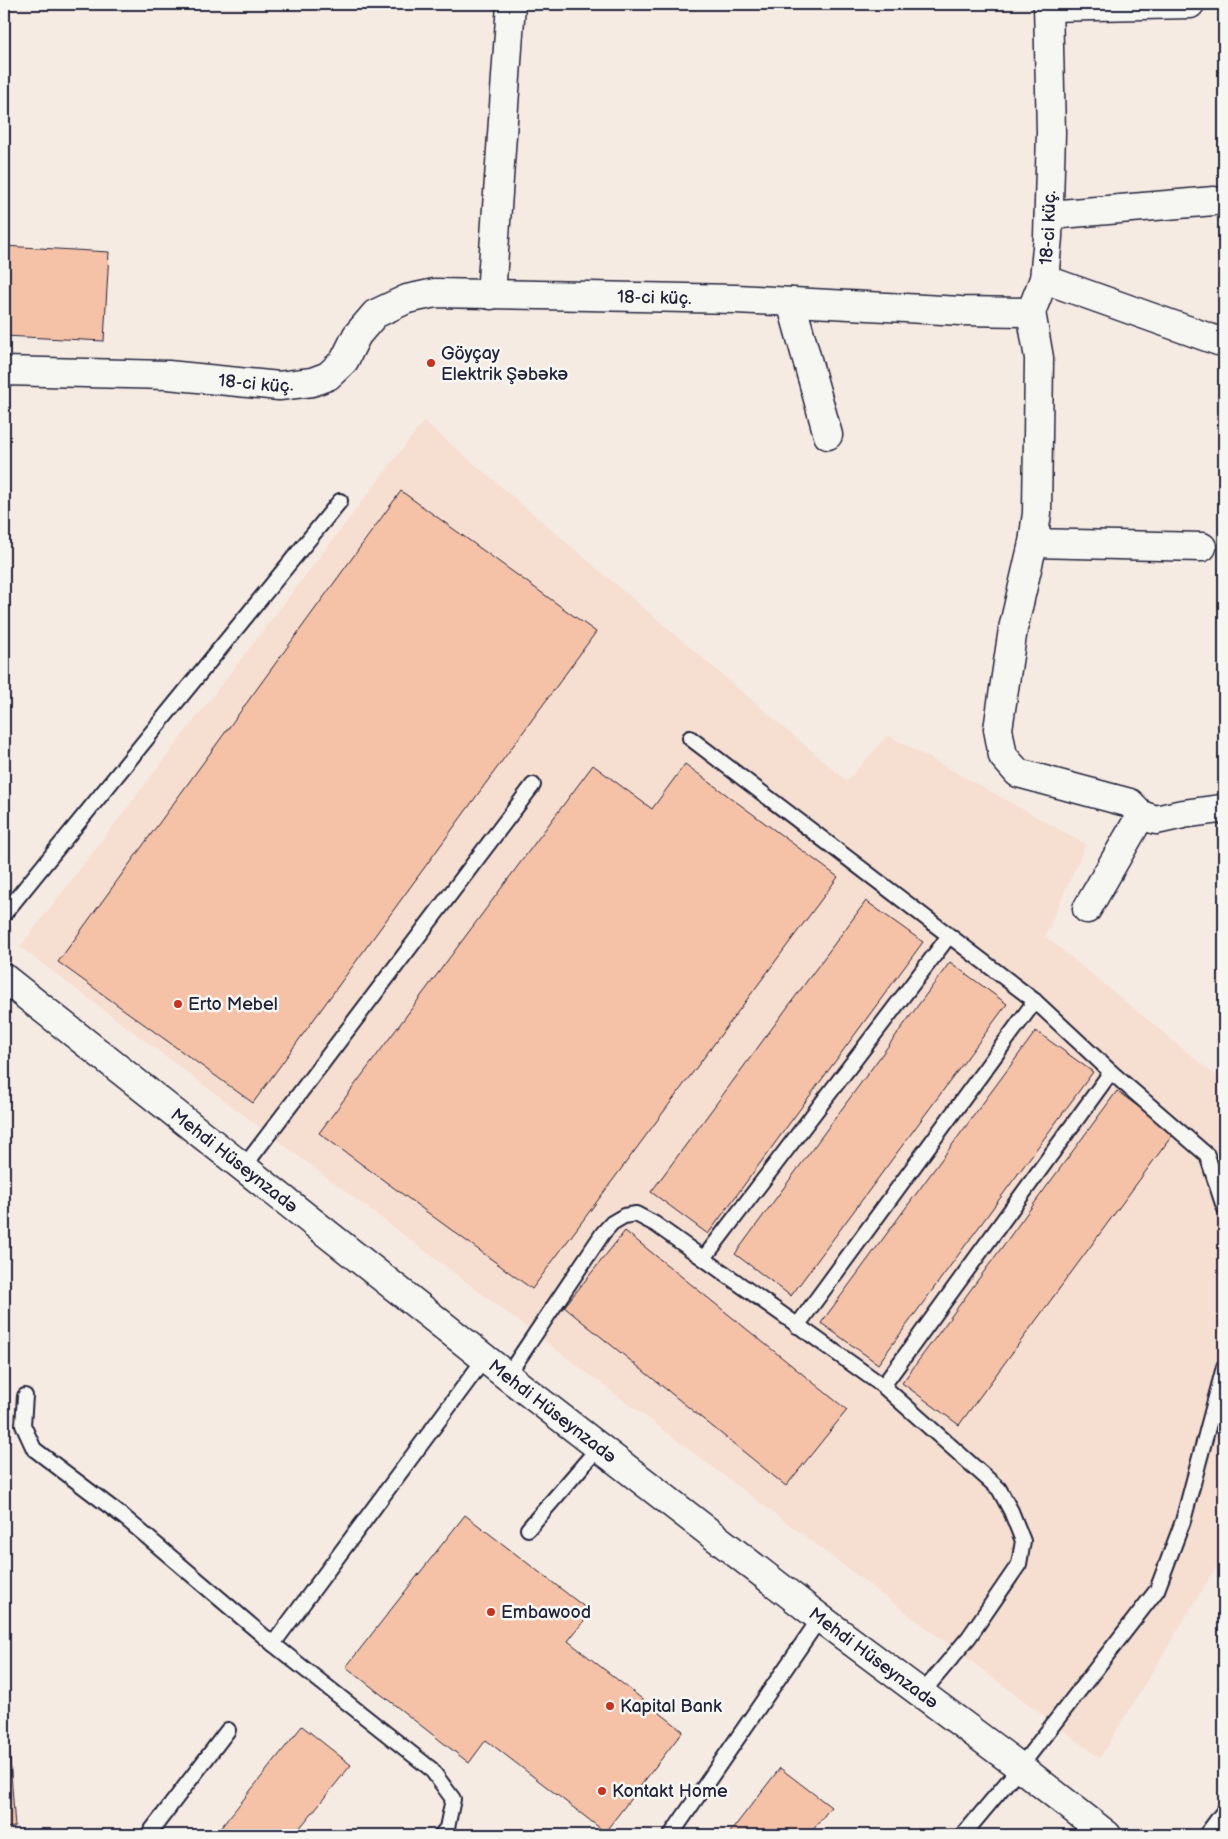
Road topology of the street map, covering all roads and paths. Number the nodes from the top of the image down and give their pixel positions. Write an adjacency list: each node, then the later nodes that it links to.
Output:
1 (511, 4): 7 (street)
2 (1190, 4): 3 (street)
3 (1048, 5): 5 (street, 18-ci küç.)
4 (1214, 202): 5 (street)
5 (1049, 215): 6 (street, 18-ci küç.)
6 (1044, 279): 9 (street, 18-ci küç.); 10 (street)
7 (491, 295): 8 (street, 18-ci küç.); 11 (street, 18-ci küç.)
8 (791, 302): 9 (street, 18-ci küç.); 12 (street)
9 (1031, 312): 14 (street)
10 (1218, 341)
11 (4, 371)
12 (828, 435)
13 (340, 501): 21 (lane)
14 (1033, 543): 15 (street); 19 (street)
15 (1202, 546)
16 (690, 738): 22 (lane)
17 (533, 785): 26 (lane)
18 (1224, 810): 19 (street)
19 (1141, 815): 20 (street)
20 (1087, 909)
21 (4, 914)
22 (949, 936): 24 (lane); 28 (lane)
23 (4, 978): 26 (street, Mehdi Hüseynzadə)
24 (1035, 1001): 25 (lane); 29 (lane)
25 (1111, 1072): 27 (lane); 33 (lane)
26 (243, 1168): 30 (street, Mehdi Hüseynzadə)
27 (1224, 1207)
28 (704, 1258): 29 (lane); 32 (lane)
29 (797, 1326): 33 (lane)
30 (485, 1358): 32 (street, Mehdi Hüseynzadə); 38 (lane)
31 (1224, 1367): 41 (lane)
32 (507, 1376): 35 (street, Mehdi Hüseynzadə)
33 (883, 1386): 39 (lane)
34 (25, 1396): 38 (lane)
35 (599, 1446): 36 (lane); 37 (street, Mehdi Hüseynzadə)
36 (528, 1529)
37 (820, 1618): 39 (street, Mehdi Hüseynzadə); 45 (lane)
38 (273, 1644): 44 (lane)
39 (922, 1693): 41 (street, Mehdi Hüseynzadə)
40 (228, 1730): 43 (lane)
41 (1020, 1767): 46 (lane); 47 (street, Mehdi Hüseynzadə)
42 (1224, 1811): 48 (lane)
43 (148, 1835)
44 (441, 1835)
45 (671, 1835)
46 (963, 1835)
47 (1107, 1835)
48 (1206, 1835)

